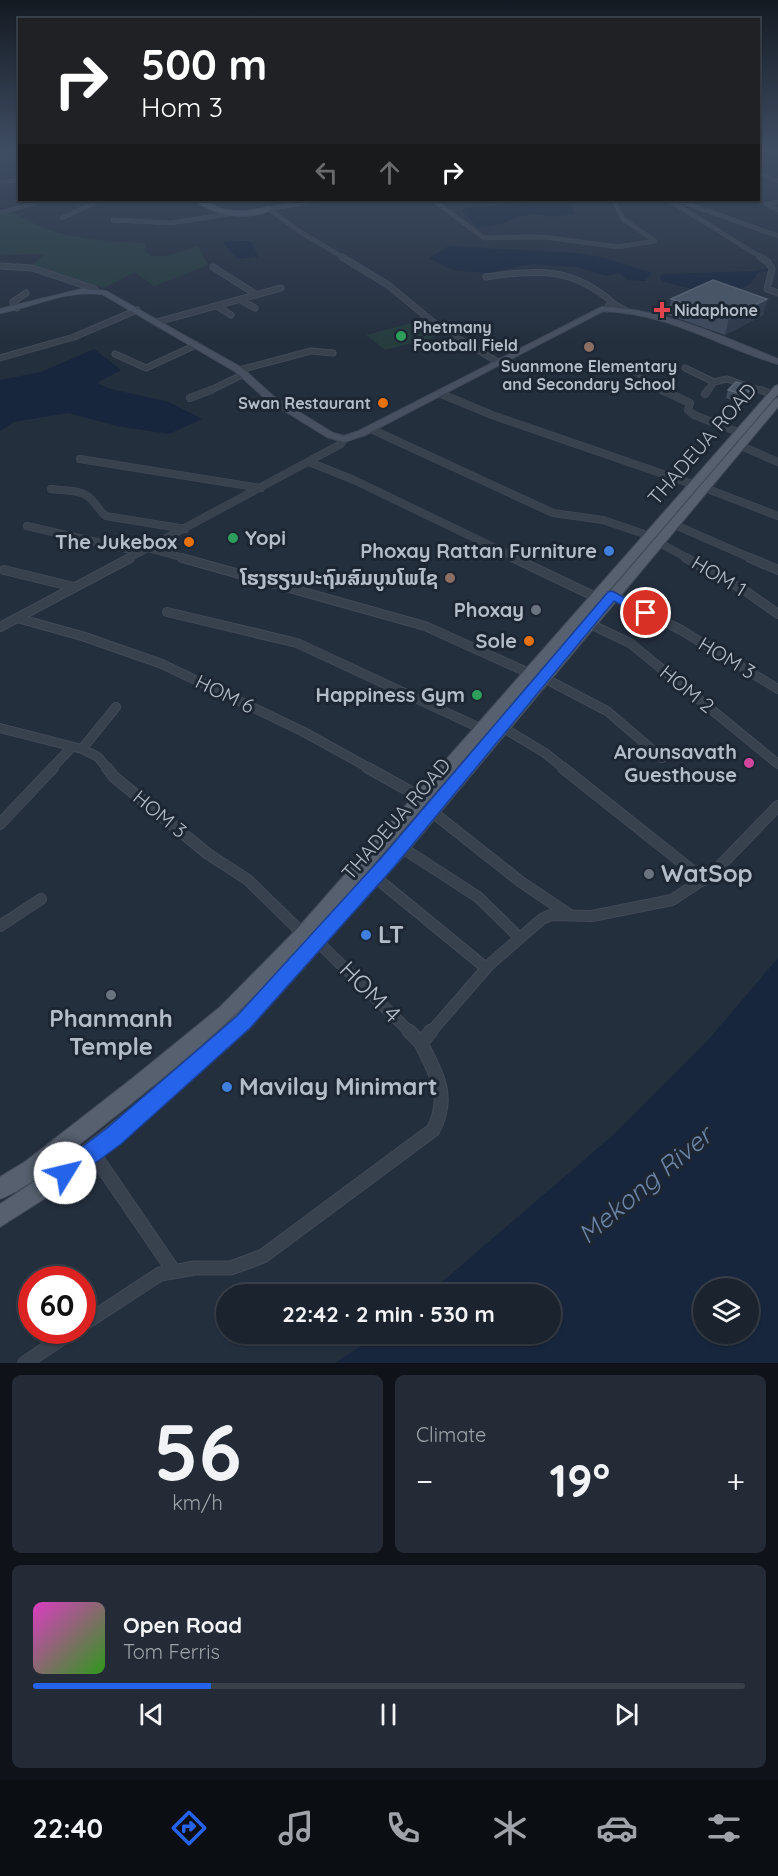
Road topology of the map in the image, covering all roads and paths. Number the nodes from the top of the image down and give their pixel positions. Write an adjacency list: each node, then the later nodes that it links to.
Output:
1 (69, 215): 8 (street)
2 (226, 215): 9 (street)
3 (276, 215): 35 (street)
4 (452, 215): 5 (street)
5 (618, 215)
6 (692, 215): 11 (street)
7 (717, 215): 10 (street)
8 (62, 218)
9 (113, 220)
10 (778, 236)
11 (768, 262): 12 (street); 19 (street)
12 (778, 262)
13 (0, 266): 17 (street)
14 (213, 267): 20 (street)
15 (486, 277): 23 (street)
16 (280, 288): 20 (street)
17 (95, 289): 24 (street); 26 (street)
18 (26, 293): 24 (street)
19 (778, 293)
20 (257, 295): 21 (street)
21 (240, 300): 22 (street); 25 (street)
22 (217, 306): 28 (street); 29 (street)
23 (610, 306): 34 (street); 35 (street)
24 (17, 308): 27 (street)
25 (255, 308)
26 (137, 310): 29 (street); 33 (street)
27 (0, 311)
28 (231, 315)
29 (158, 322): 30 (street)
30 (196, 345): 32 (street); 38 (street)
31 (333, 353): 38 (street)
32 (115, 354)
33 (0, 358)
34 (778, 362)
35 (498, 363): 40 (street)
36 (624, 366): 45 (street)
37 (685, 368): 39 (street)
38 (241, 372): 43 (street); 46 (street)
39 (714, 382): 41 (street); 42 (street)
40 (439, 393): 44 (street); 50 (street)
41 (705, 394)
42 (776, 394): 45 (main road, THADEUA ROAD)
43 (190, 398)
44 (370, 429): 46 (street); 57 (street, HOM 1)
45 (738, 438): 49 (street); 50 (main road, THADEUA ROAD)
46 (344, 439): 48 (street)
47 (80, 459): 51 (street)
48 (309, 462): 51 (street); 63 (street, HOM 3)
49 (778, 462)
50 (700, 486): 53 (street); 54 (main road, THADEUA ROAD); 57 (main road, THADEUA ROAD)
51 (261, 488): 56 (street)
52 (51, 489): 56 (street)
53 (778, 516)
54 (674, 524): 57 (main road, THADEUA ROAD); 61 (street)
55 (27, 526): 59 (street)
56 (185, 529): 58 (street)
57 (654, 539): 63 (main road, THADEUA ROAD); 65 (street, HOM 1)
58 (148, 548): 59 (street); 69 (street)
59 (140, 552): 62 (street)
60 (4, 570): 62 (street)
61 (778, 570)
62 (74, 586): 66 (street)
63 (605, 598): 67 (main road, THADEUA ROAD); 69 (main road, THADEUA ROAD); 70 (street, HOM 3)
64 (167, 612): 74 (street)
65 (778, 615)
66 (17, 618): 68 (street); 78 (street, HOM 6)
67 (590, 624): 69 (main road, THADEUA ROAD); 77 (street, HOM 2)
68 (0, 627)
69 (537, 676): 72 (main road, THADEUA ROAD); 74 (main road, THADEUA ROAD); 76 (street)
70 (778, 689)
71 (116, 707): 75 (street)
72 (502, 727): 80 (main road, THADEUA ROAD); 84 (street)
73 (0, 728): 75 (street, HOM 3)
74 (482, 729): 78 (main road, THADEUA ROAD)
75 (77, 748): 81 (street); 88 (street, HOM 3)
76 (662, 758)
77 (778, 764)
78 (422, 798): 80 (street); 88 (main road, THADEUA ROAD)
79 (778, 806): 84 (street)
80 (431, 811): 82 (main road, THADEUA ROAD); 86 (street)
81 (0, 824)
82 (401, 847): 83 (main road, THADEUA ROAD); 89 (street)
83 (375, 877): 90 (main road, THADEUA ROAD); 91 (street)
84 (704, 880): 86 (street)
85 (41, 899): 87 (street)
86 (570, 915): 89 (street)
87 (0, 926)
88 (303, 934): 94 (main road, THADEUA ROAD)
89 (519, 937): 91 (street)
90 (318, 942): 92 (street, HOM 4); 93 (main road, THADEUA ROAD)
91 (486, 968): 92 (street)
92 (421, 1043): 96 (street)
93 (93, 1153): 95 (main road, THADEUA ROAD); 96 (street)
94 (0, 1189)
95 (0, 1216)
96 (173, 1270): 97 (street)
97 (96, 1316)
98 (53, 1344): 99 (street)
99 (25, 1363)

